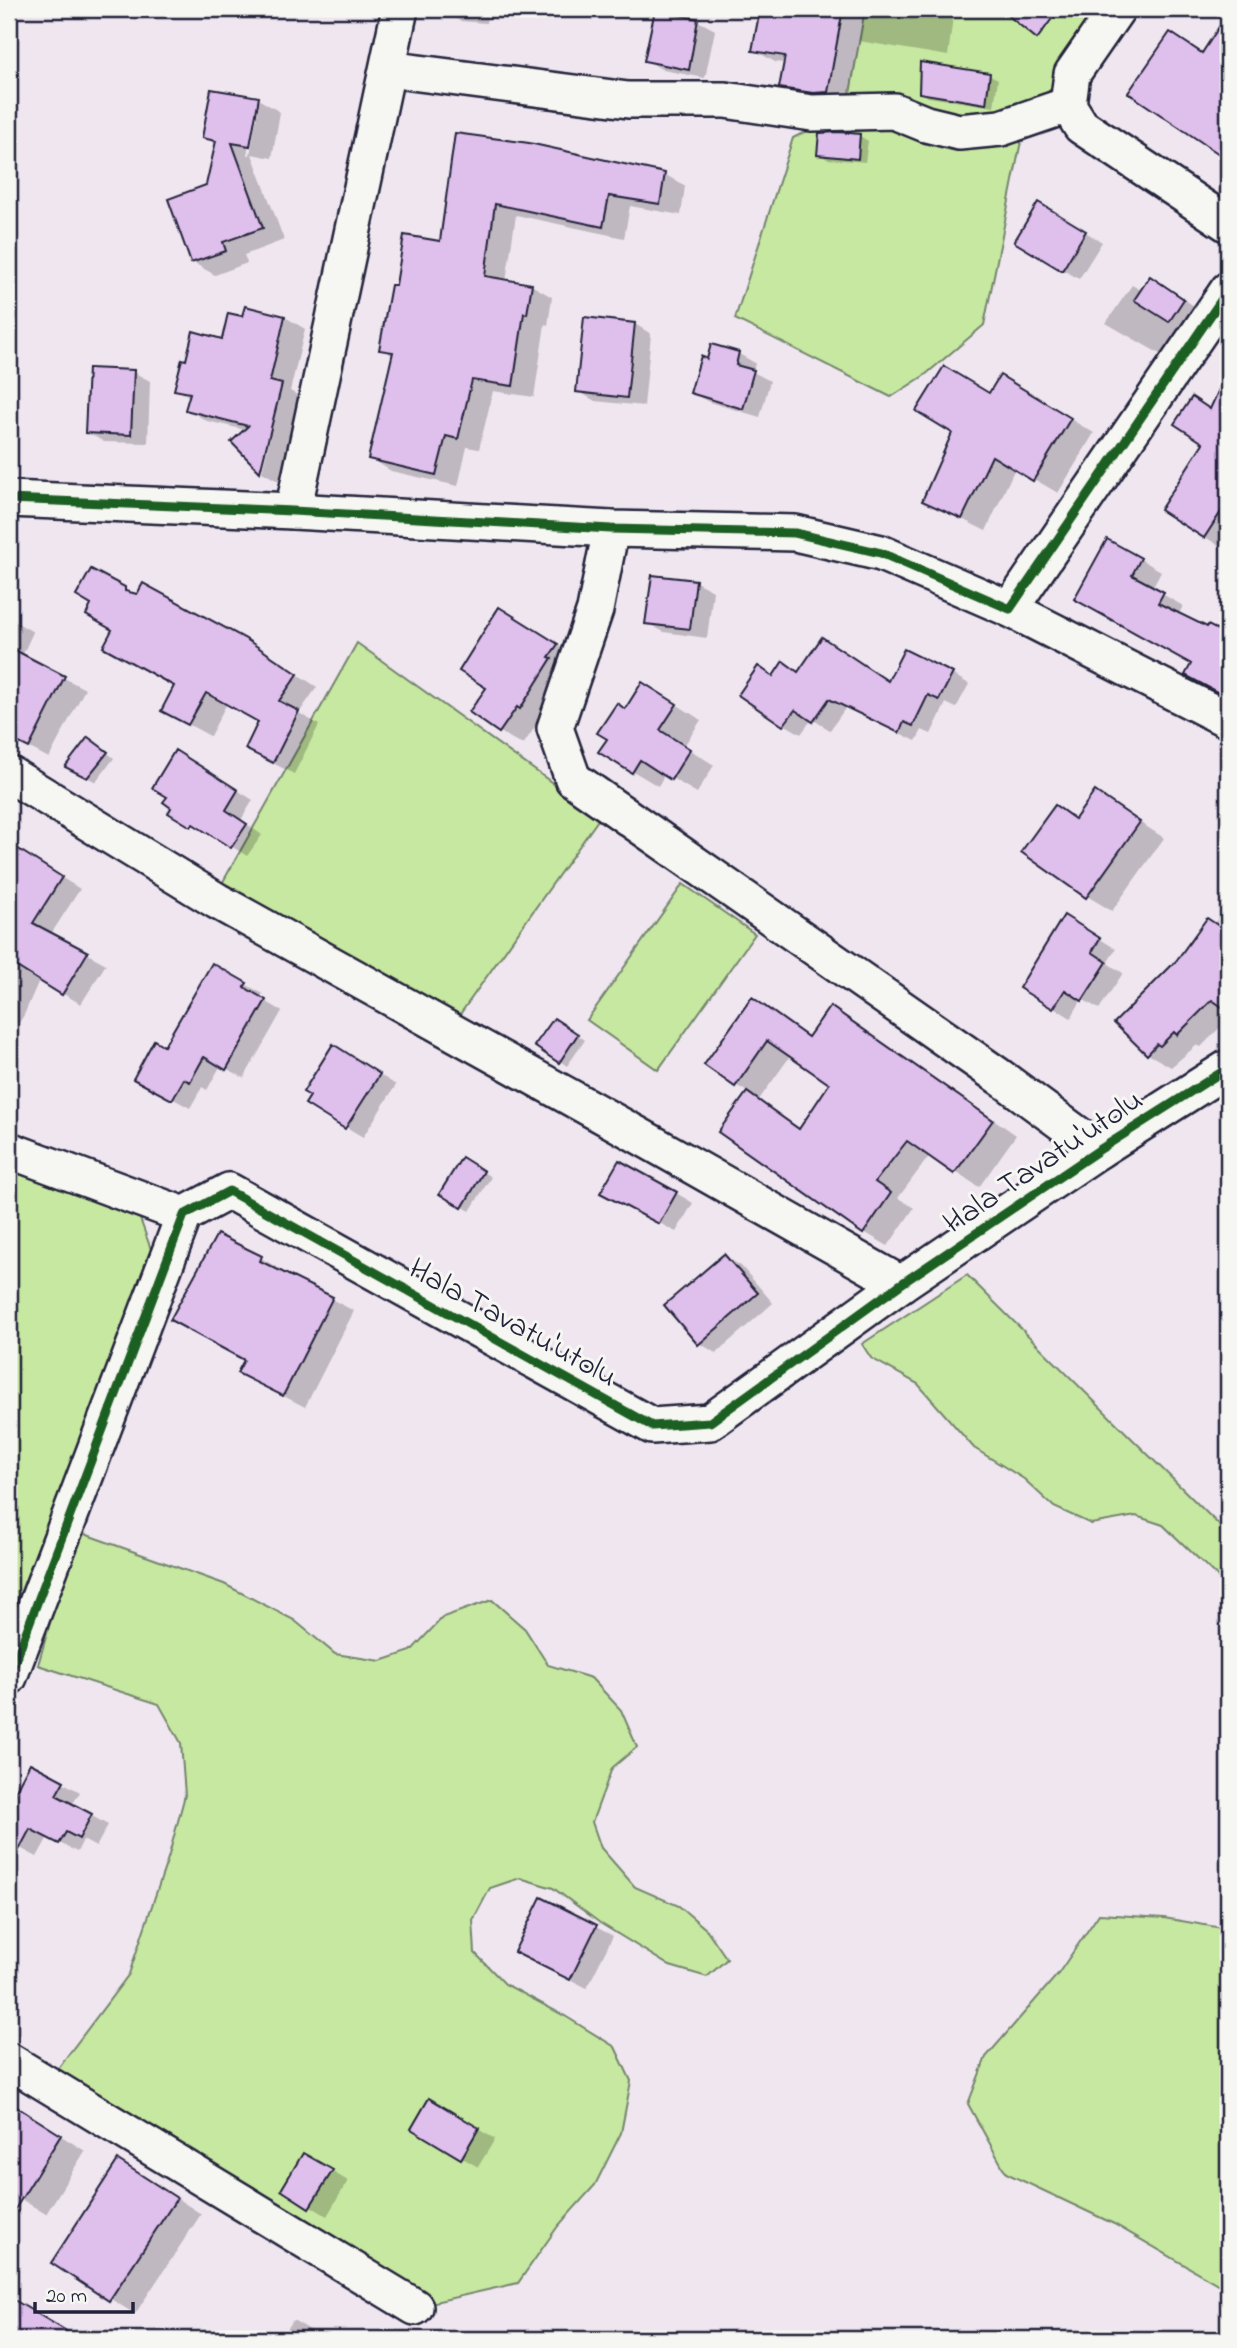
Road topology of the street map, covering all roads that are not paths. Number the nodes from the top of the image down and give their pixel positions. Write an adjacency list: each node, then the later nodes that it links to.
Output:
1 (400, 9): 3 (street)
2 (1117, 9): 4 (street)
3 (388, 69): 4 (street); 8 (street)
4 (1068, 105): 5 (street)
5 (1228, 224)
6 (1228, 290): 10 (street)
7 (9, 499): 8 (street)
8 (293, 511): 9 (street)
9 (611, 530): 10 (street); 15 (street)
10 (1010, 609): 11 (street)
11 (1228, 720)
12 (9, 774): 17 (street)
13 (1228, 1068): 15 (street, Hala Tavatu'utolu)
14 (9, 1150): 16 (street)
15 (1099, 1150): 17 (street, Hala Tavatu'utolu)
16 (184, 1215): 17 (street, Hala Tavatu'utolu); 18 (street)
17 (901, 1284)
18 (9, 1677)
19 (9, 2061): 20 (street)
20 (415, 2307)

